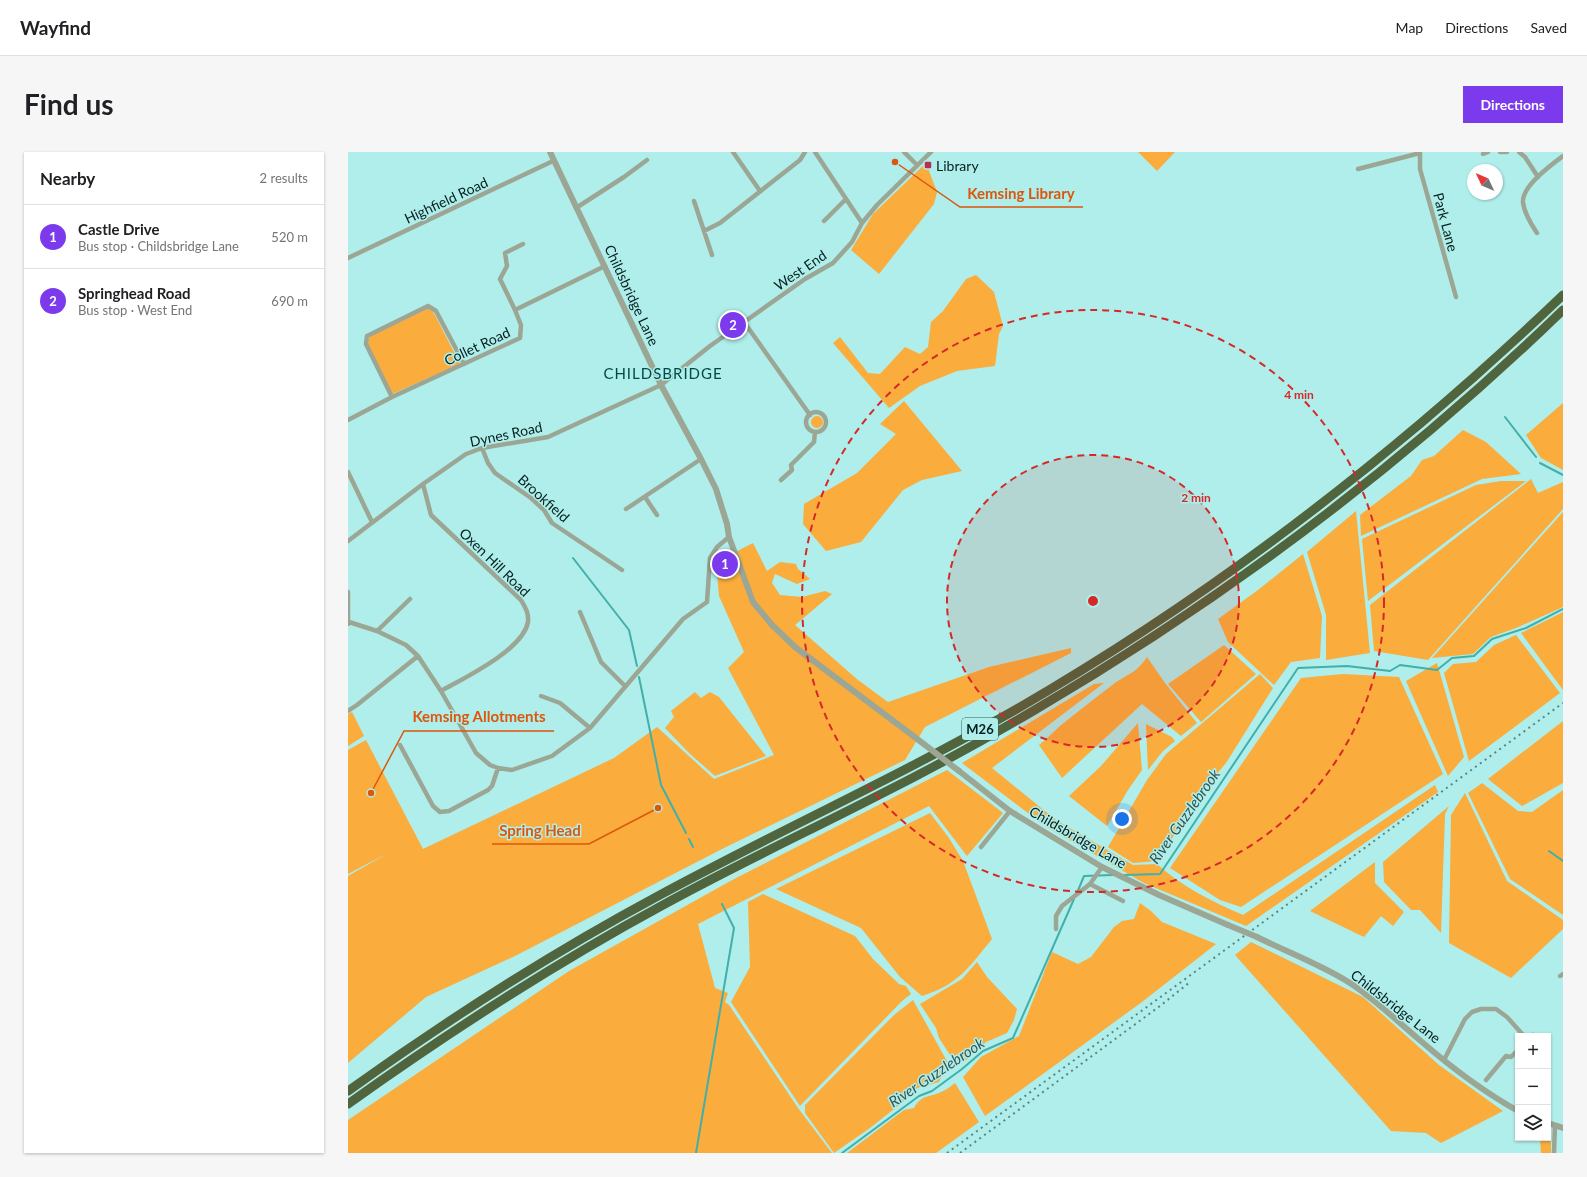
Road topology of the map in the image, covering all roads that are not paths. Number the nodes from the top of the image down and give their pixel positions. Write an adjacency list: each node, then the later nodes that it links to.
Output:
1 (550, 152): 15 (street, Childsbridge Lane)
2 (733, 152): 19 (street)
3 (805, 152): 19 (street)
4 (815, 152): 20 (street)
5 (904, 152): 16 (street)
6 (931, 152): 16 (street, West End)
7 (1488, 152): 12 (street)
8 (1500, 152): 9 (street)
9 (1507, 152)
10 (1519, 152): 18 (street)
11 (1420, 153): 17 (street); 32 (street, Park Lane)
12 (1483, 154)
13 (1563, 156): 18 (street)
14 (647, 160): 22 (street)
15 (553, 161): 22 (street, Childsbridge Lane); 29 (street, Highfield Road)
16 (917, 165): 24 (street, West End)
17 (1358, 169)
18 (1538, 177): 26 (street)
19 (760, 191): 25 (street)
20 (846, 199): 23 (street); 24 (street)
21 (694, 201): 25 (street)
22 (576, 208): 30 (street, Childsbridge Lane)
23 (824, 221)
24 (862, 222): 35 (street, West End)
25 (704, 231): 28 (street)
26 (1537, 233)
27 (522, 244): 33 (street)
28 (712, 255)
29 (348, 258)
30 (605, 266): 33 (street, Collet Road); 37 (street, Childsbridge Lane)
31 (1563, 295): 77 (highway, M26)
32 (1456, 297)
33 (515, 310): 36 (street, Collet Road)
34 (1563, 310): 78 (highway, M26)
35 (744, 322): 37 (street, West End); 39 (street)
36 (464, 364): 38 (street, Collet Road); 38 (street)
37 (661, 384): 42 (street, Dynes Road); 43 (street, Childsbridge Lane)
38 (392, 397): 40 (street, Collet Road)
39 (810, 415): 41 (street); 41 (street)
40 (348, 420)
41 (816, 432): 45 (street)
42 (482, 448): 46 (street, Dynes Road); 53 (street, Brookfield)
43 (701, 458): 47 (street); 51 (street, Childsbridge Lane)
44 (348, 472): 50 (street)
45 (781, 480)
46 (422, 484): 50 (street, Dynes Road); 61 (street, Oxen Hill Road)
47 (645, 496): 48 (street); 49 (street)
48 (626, 509)
49 (657, 515)
50 (372, 522): 52 (street, Dynes Road)
51 (729, 537): 60 (street); 67 (street, Childsbridge Lane, bridge)
52 (348, 541)
53 (622, 570)
54 (348, 592): 57 (street)
55 (410, 599): 58 (street)
56 (580, 612): 60 (street)
57 (349, 623): 58 (street)
58 (377, 632): 59 (street)
59 (418, 656): 61 (street); 63 (street)
60 (625, 686): 64 (street)
61 (441, 691): 66 (street)
62 (541, 696): 64 (street)
63 (348, 711)
64 (590, 728): 66 (street)
65 (400, 746): 66 (street)
66 (498, 768)
67 (1010, 811): 68 (street); 69 (street, Childsbridge Lane)
68 (981, 847)
69 (1102, 867): 70 (street); 75 (street, Childsbridge Lane, bridge)
70 (1090, 884): 71 (street); 72 (street)
71 (1123, 901)
72 (1056, 929)
73 (1521, 1033): 75 (street)
74 (1515, 1053): 76 (street)
75 (1444, 1060): 79 (street, Childsbridge Lane)
76 (1486, 1080)
77 (348, 1091)
78 (348, 1104)
79 (1515, 1109)
80 (1551, 1124): 81 (street)
81 (1555, 1126): 82 (street); 83 (street)
82 (1563, 1128)
83 (1554, 1153)

